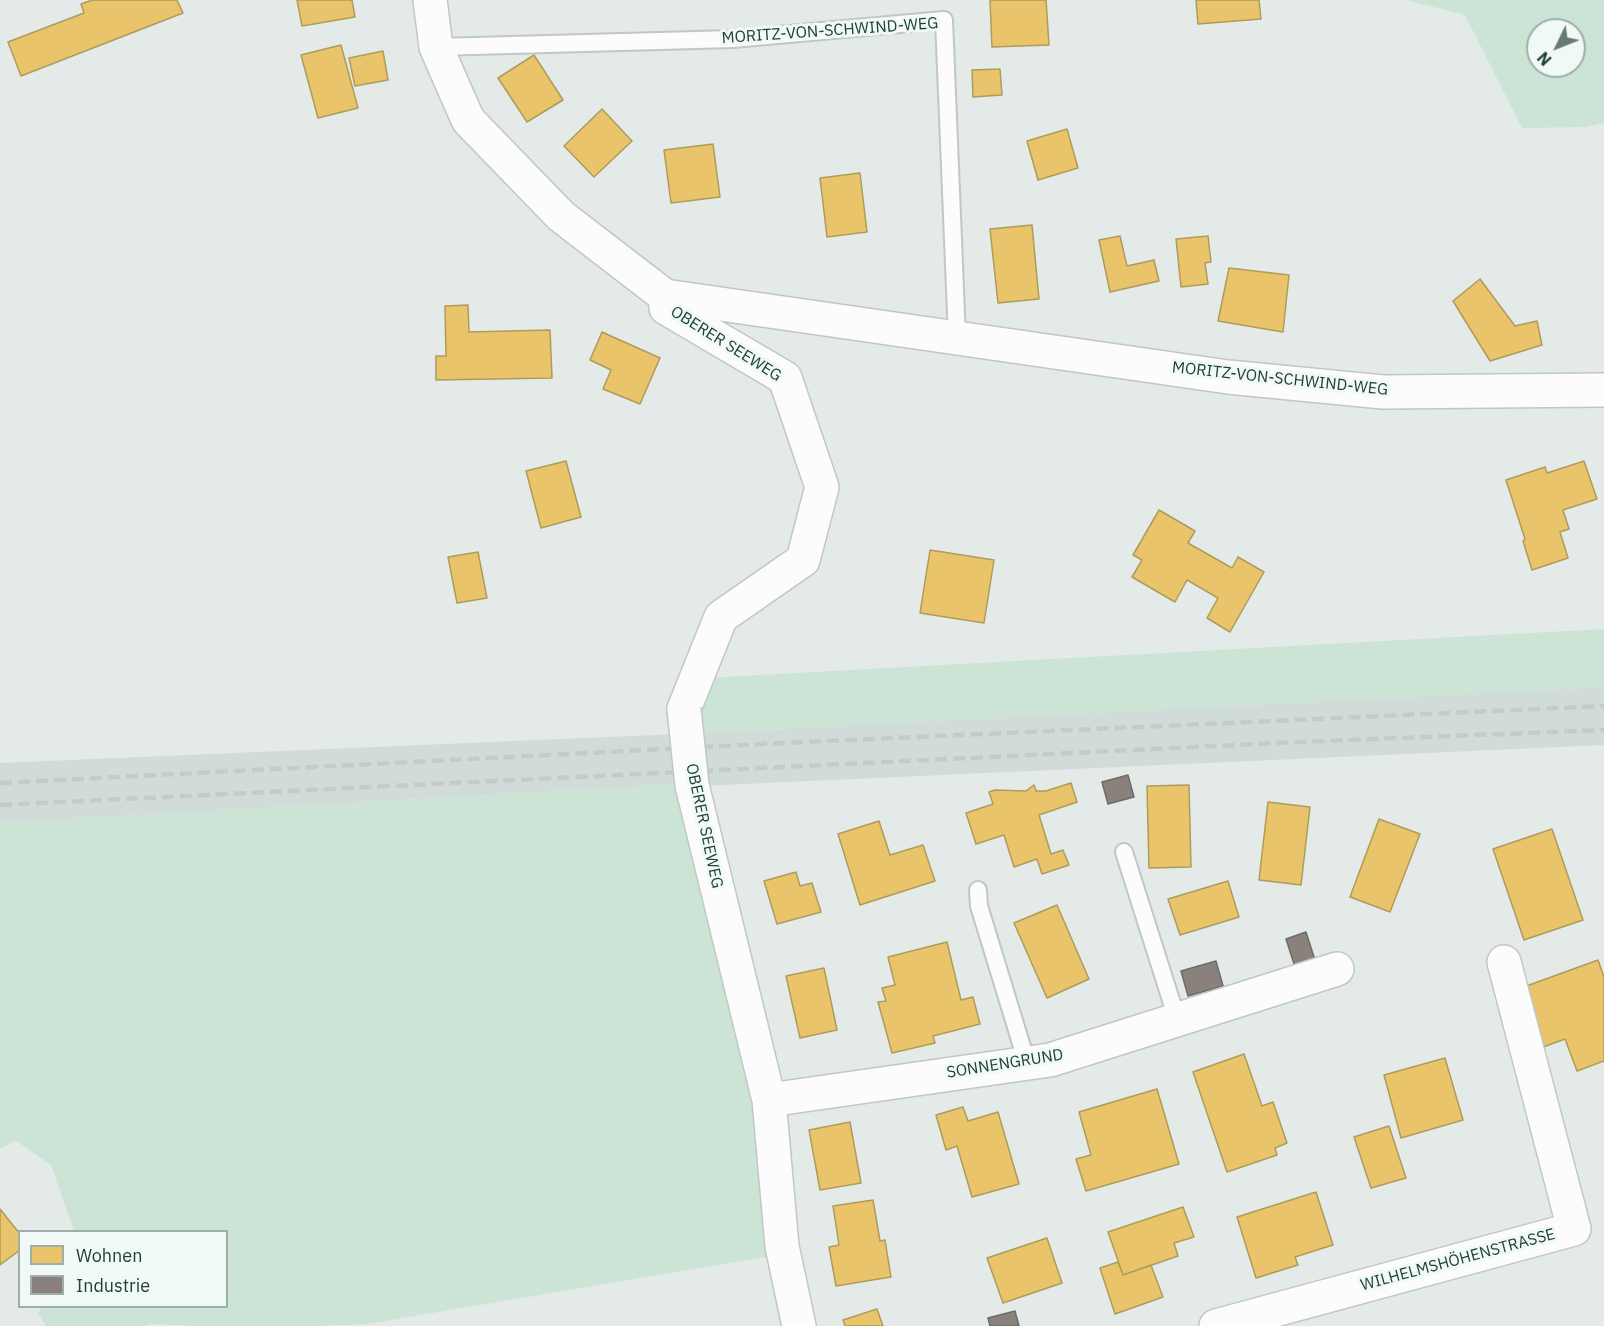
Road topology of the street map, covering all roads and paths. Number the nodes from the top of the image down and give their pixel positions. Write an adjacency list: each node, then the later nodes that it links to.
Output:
1 (430, 0): 2 (street, OBERER SEEWEG)
2 (436, 47): 3 (street, OBERER SEEWEG); 4 (lane, MORITZ-VON-SCHWIND-WEG)
3 (665, 296): 4 (street, MORITZ-VON-SCHWIND-WEG); 12 (street, OBERER SEEWEG, bridge)
4 (957, 338): 5 (street, MORITZ-VON-SCHWIND-WEG)
5 (1604, 390)
6 (1124, 852): 10 (lane)
7 (978, 890): 11 (lane)
8 (1504, 962): 14 (street, WILHELMSHÖHENSTRASSE)
9 (1337, 969): 10 (street, SONNENGRUND)
10 (1177, 1019): 11 (street, SONNENGRUND)
11 (1027, 1063): 12 (street, SONNENGRUND)
12 (769, 1100): 13 (street, OBERER SEEWEG)
13 (799, 1326)
14 (1216, 1326)

